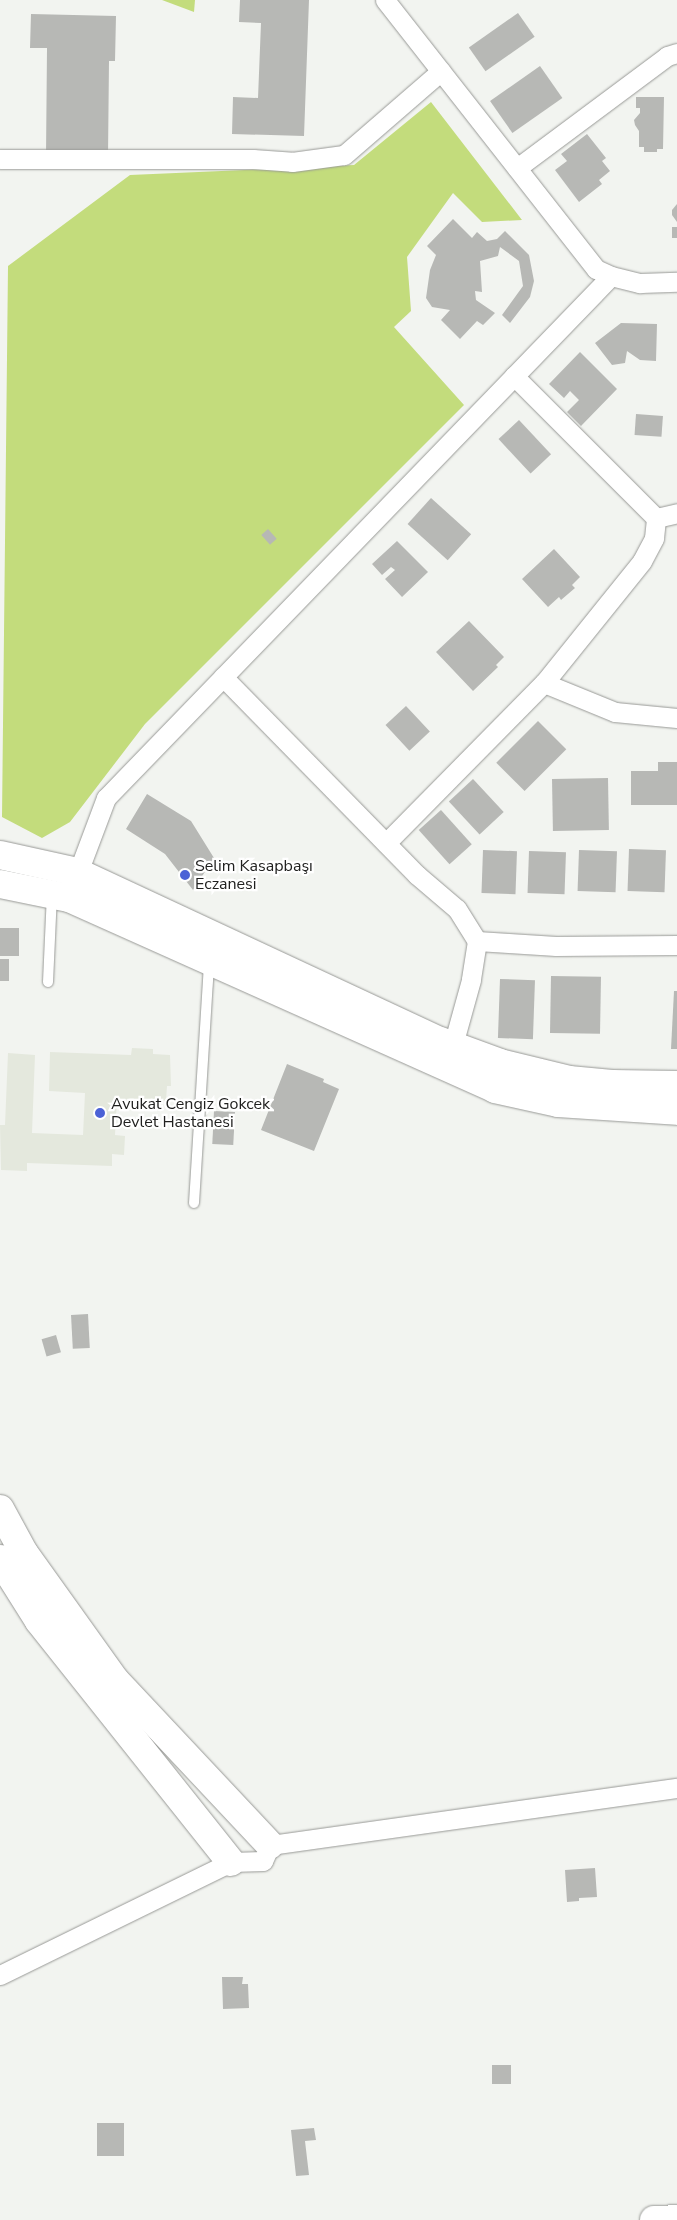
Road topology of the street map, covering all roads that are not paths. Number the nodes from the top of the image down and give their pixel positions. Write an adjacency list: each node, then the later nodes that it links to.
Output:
1 (385, 0): 3 (street)
2 (677, 53): 5 (street)
3 (441, 70): 4 (street); 5 (street)
4 (0, 159)
5 (517, 168): 6 (street)
6 (611, 276): 7 (street); 8 (street)
7 (677, 282)
8 (514, 376): 10 (street); 11 (street)
9 (677, 513): 10 (street)
10 (656, 518): 12 (street)
11 (223, 677): 14 (street); 16 (street)
12 (544, 683): 13 (street); 14 (street)
13 (677, 718)
14 (386, 843): 19 (street)
15 (0, 855): 16 (street)
16 (77, 872): 18 (street); 23 (street)
17 (0, 884): 18 (street)
18 (60, 896): 21 (street); 22 (lane)
19 (477, 941): 20 (street); 23 (street)
20 (677, 945)
21 (210, 963): 25 (street); 26 (lane)
22 (48, 982)
23 (453, 1045): 24 (street)
24 (677, 1085)
25 (677, 1111)
26 (194, 1203)
27 (0, 1509): 30 (street)
28 (3, 1569): 31 (street)
29 (677, 1788): 30 (street)
30 (270, 1845): 31 (street)
31 (231, 1862): 32 (street)
32 (0, 1975)
33 (654, 2220): 34 (street)
34 (677, 2220)

